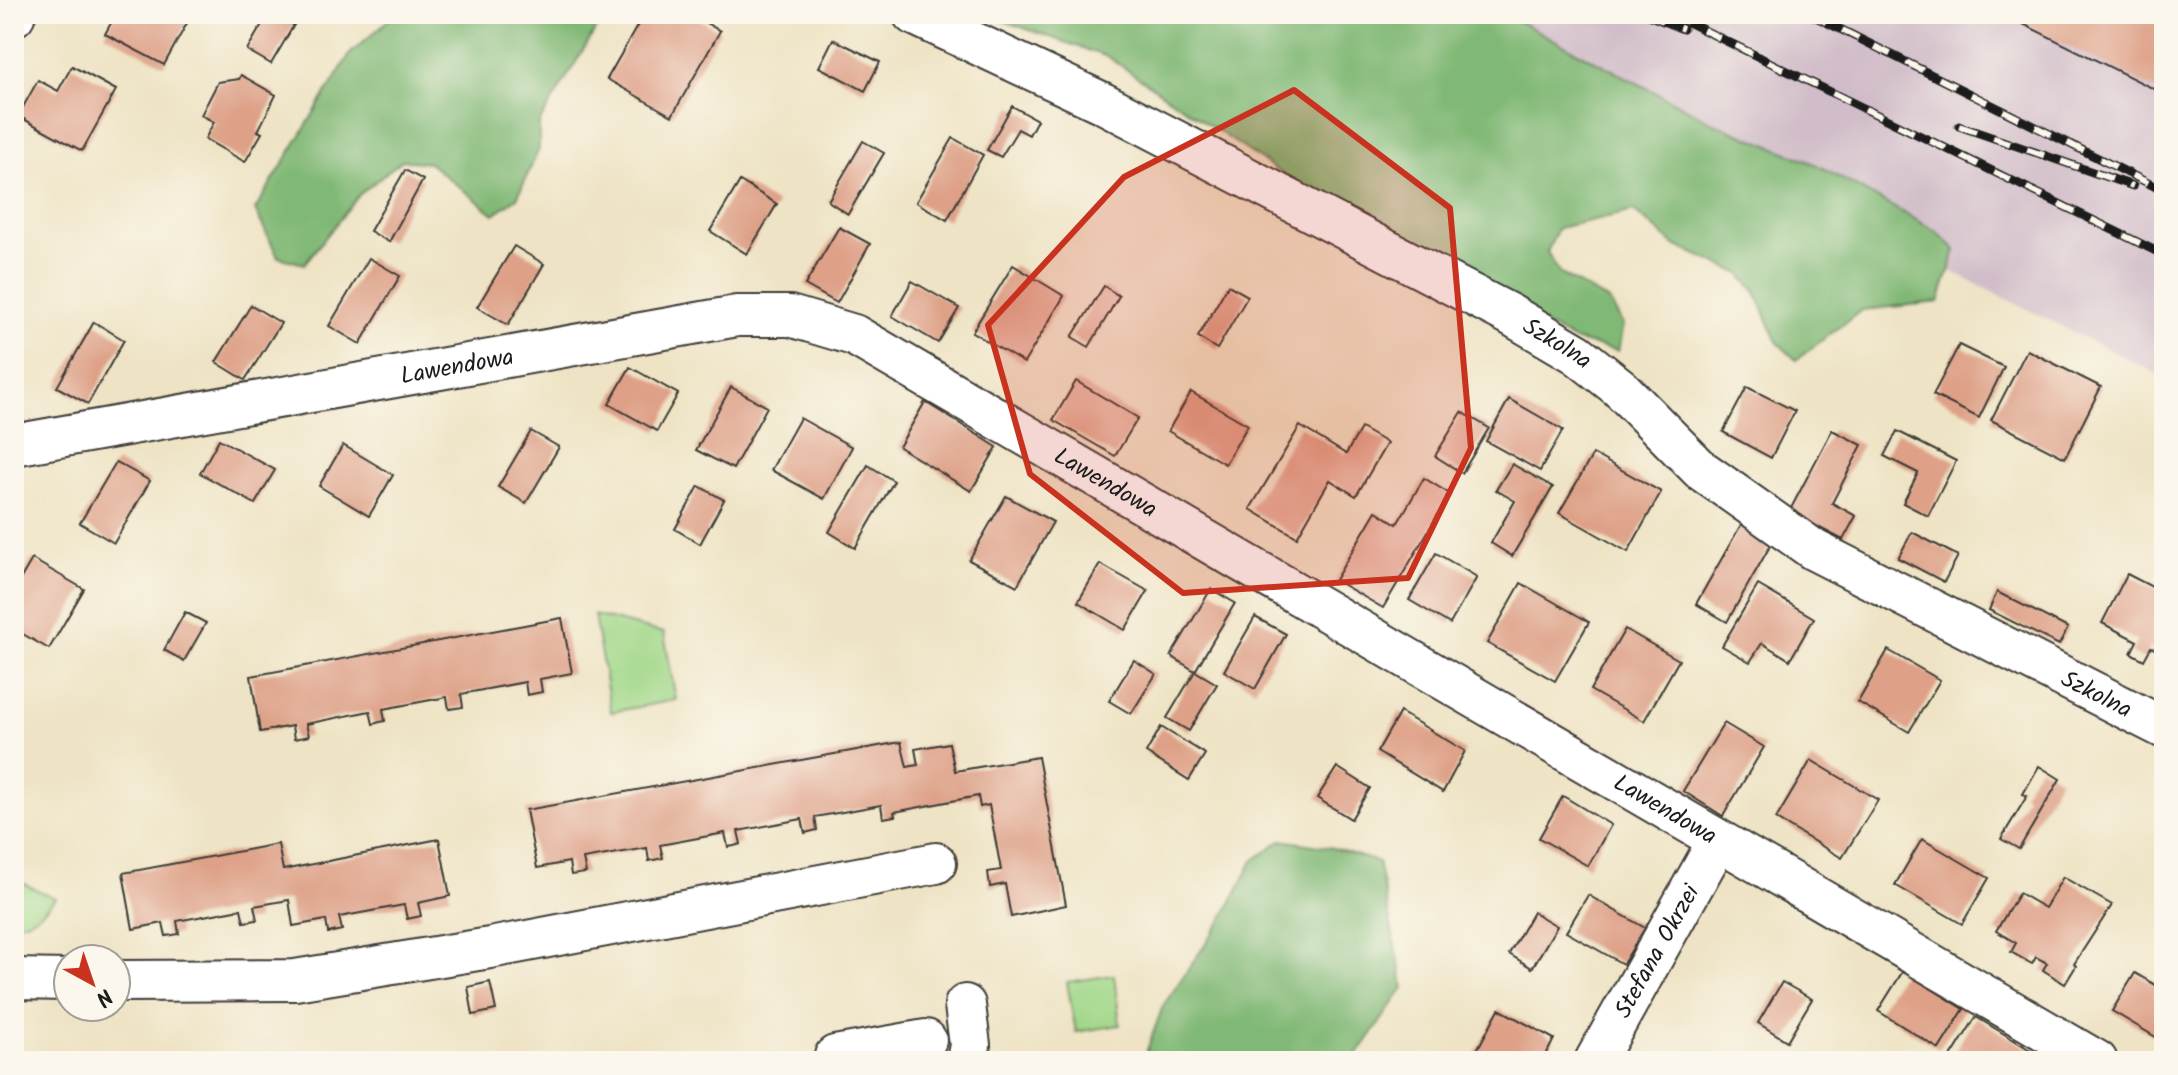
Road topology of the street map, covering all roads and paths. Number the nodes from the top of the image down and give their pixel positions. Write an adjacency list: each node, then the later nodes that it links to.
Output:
1 (913, 14): 3 (street, Szkolna)
2 (14, 445): 4 (street, Lawendowa)
3 (2164, 728)
4 (1718, 841): 13 (street, Stefana Okrzei); 14 (street, Lawendowa)
5 (936, 863): 8 (street)
6 (14, 979): 7 (street)
7 (52, 980)
8 (132, 981)
9 (965, 1005): 12 (street)
10 (926, 1040): 11 (street)
11 (835, 1056)
12 (967, 1061)
13 (1595, 1061)
14 (2097, 1061)

